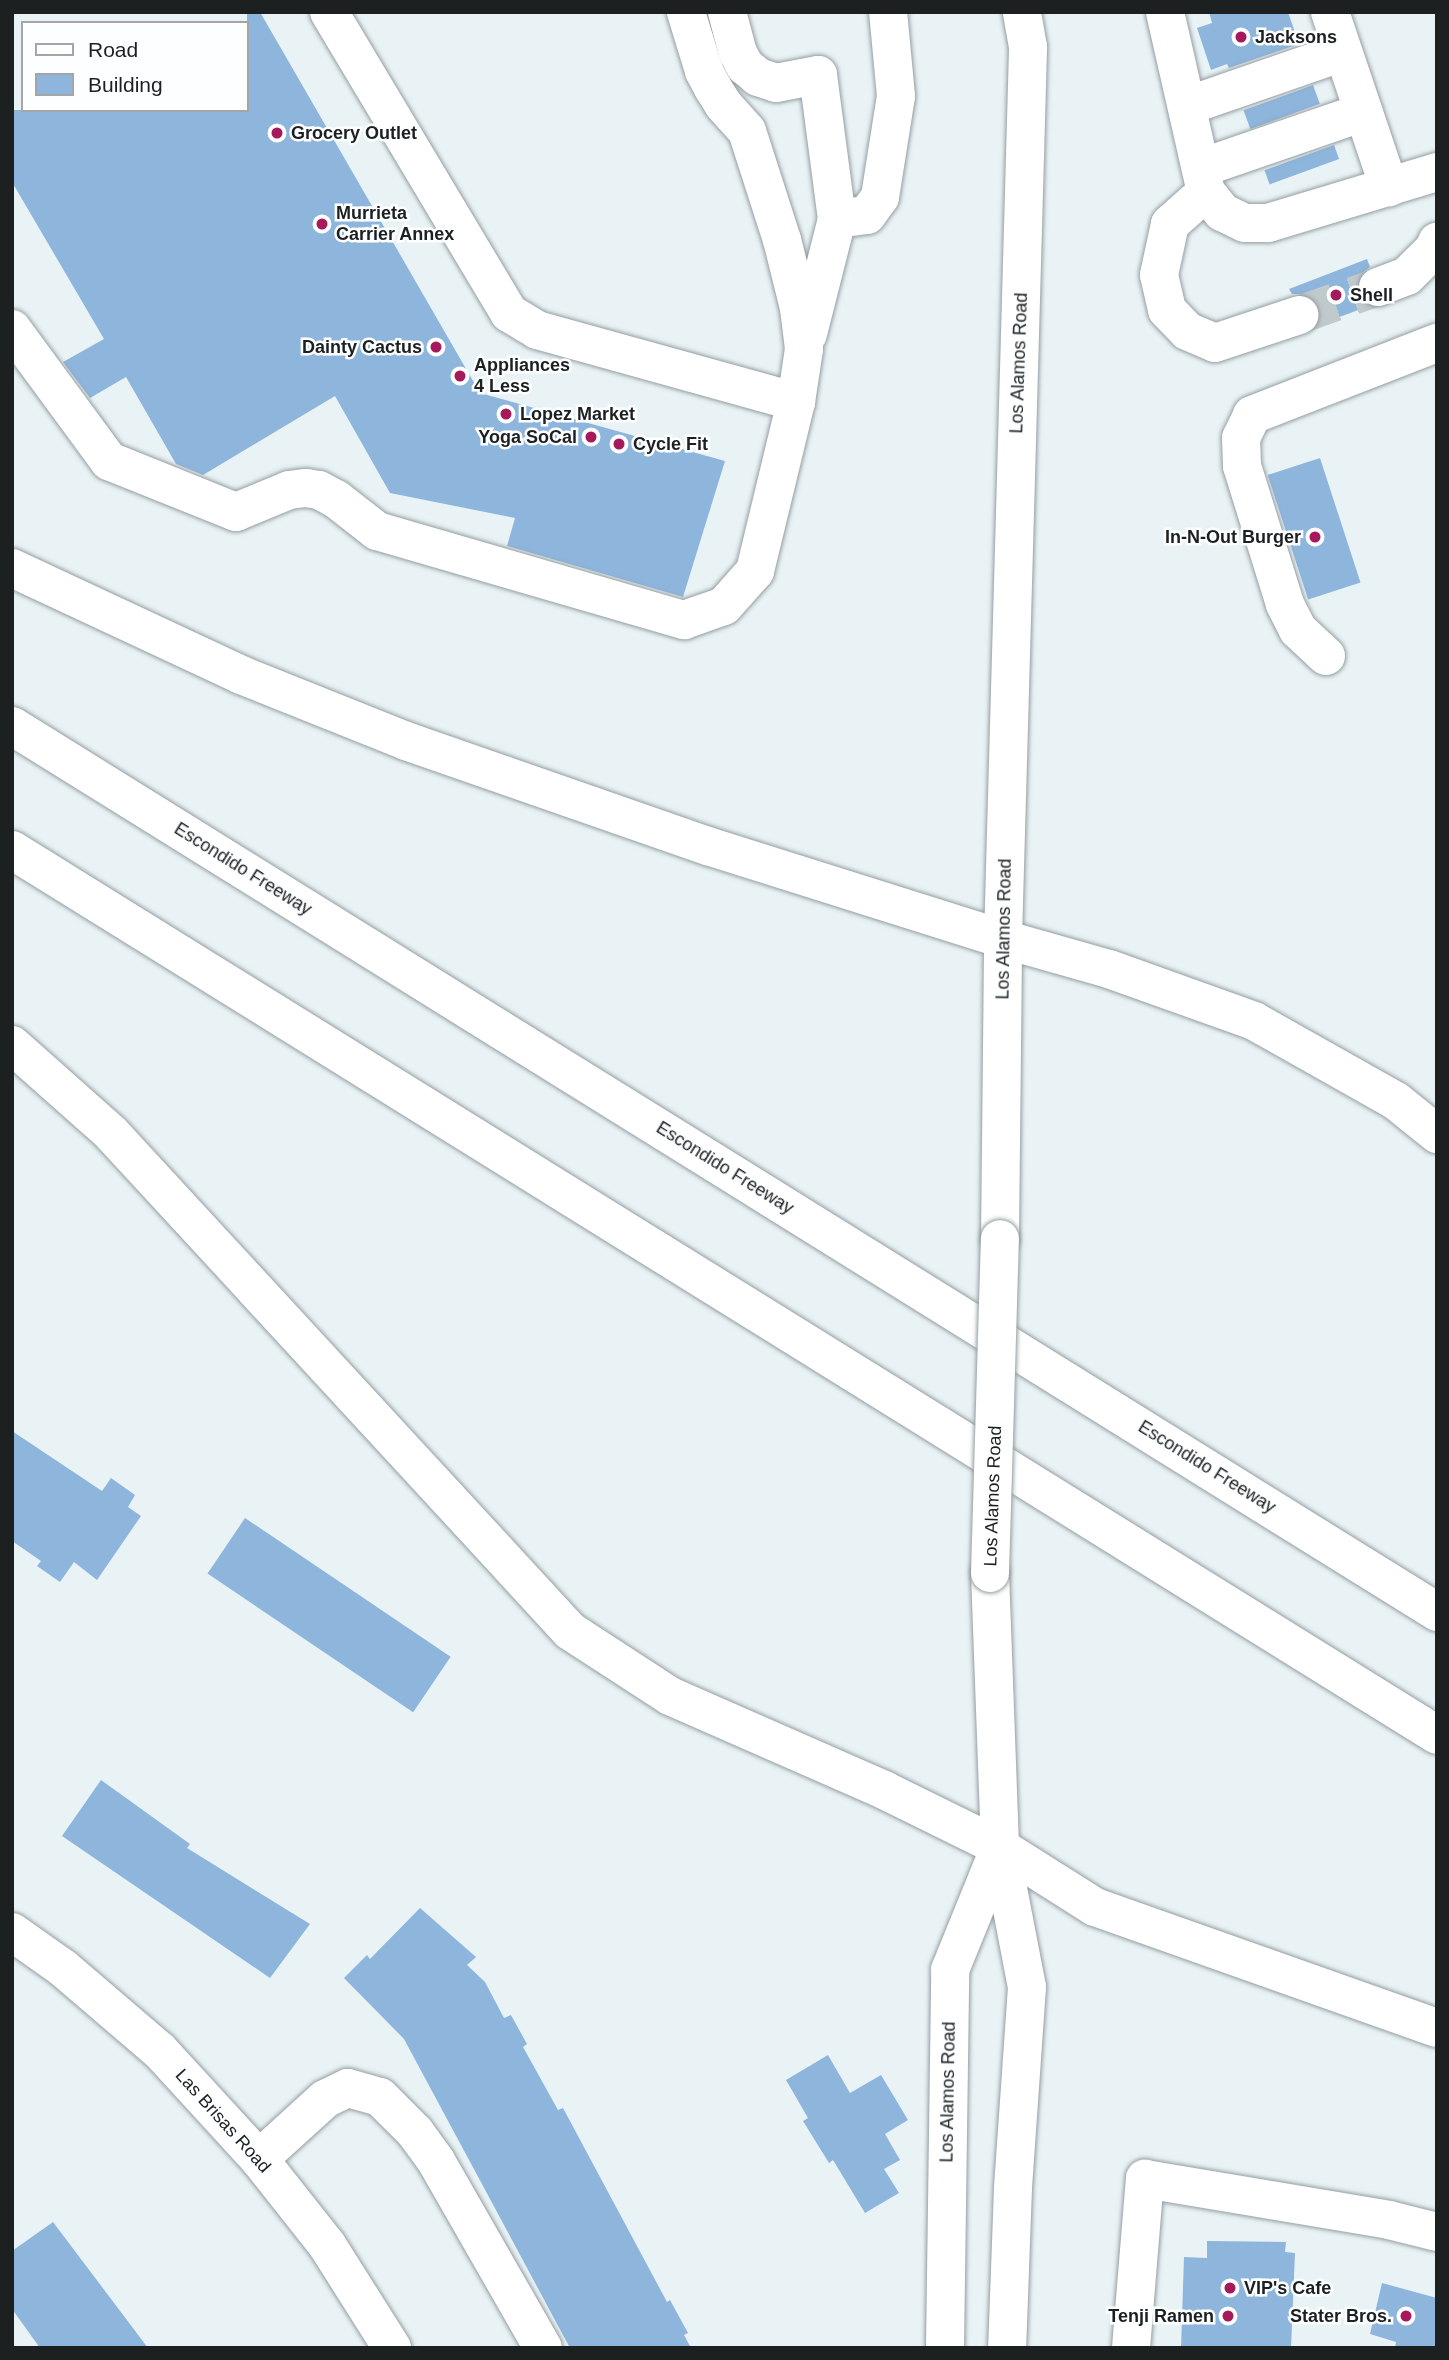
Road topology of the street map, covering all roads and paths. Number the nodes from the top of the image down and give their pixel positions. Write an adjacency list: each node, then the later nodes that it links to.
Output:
1 (329, 12): 21 (main road)
2 (686, 12): 20 (main road)
3 (727, 12): 14 (main road)
4 (888, 12): 14 (main road)
5 (1022, 12): 26 (main road, Los Alamos Road)
6 (1165, 12): 9 (main road)
7 (1330, 12): 8 (main road)
8 (1343, 52): 9 (main road); 10 (main road)
9 (1187, 106): 12 (main road)
10 (1364, 112): 12 (main road); 13 (main road)
11 (1435, 178): 13 (main road)
12 (1204, 180): 13 (main road); 17 (main road)
13 (1389, 187)
14 (837, 219): 20 (main road)
15 (1437, 242): 16 (main road)
16 (1378, 287)
17 (1299, 315)
18 (12, 329): 21 (main road)
19 (1437, 343): 23 (main road)
20 (804, 349): 21 (main road)
21 (796, 402)
22 (12, 568): 26 (main road)
23 (1326, 656)
24 (12, 726): 29 (main road, Escondido Freeway)
25 (12, 850): 30 (main road)
26 (1003, 939): 28 (main road); 31 (main road, Los Alamos Road, bridge)
27 (12, 1045): 31 (main road)
28 (1437, 1134)
29 (1437, 1612)
30 (1437, 1735)
31 (1000, 1847): 33 (main road); 38 (main road, Los Alamos Road); 39 (main road, Los Alamos Road)
32 (12, 1932): 34 (main road, Las Brisas Road)
33 (1437, 2028)
34 (259, 2159): 36 (main road, Las Brisas Road); 37 (main road)
35 (1437, 2232): 40 (main road)
36 (392, 2348)
37 (543, 2348)
38 (945, 2348)
39 (1007, 2348)
40 (1131, 2348)

